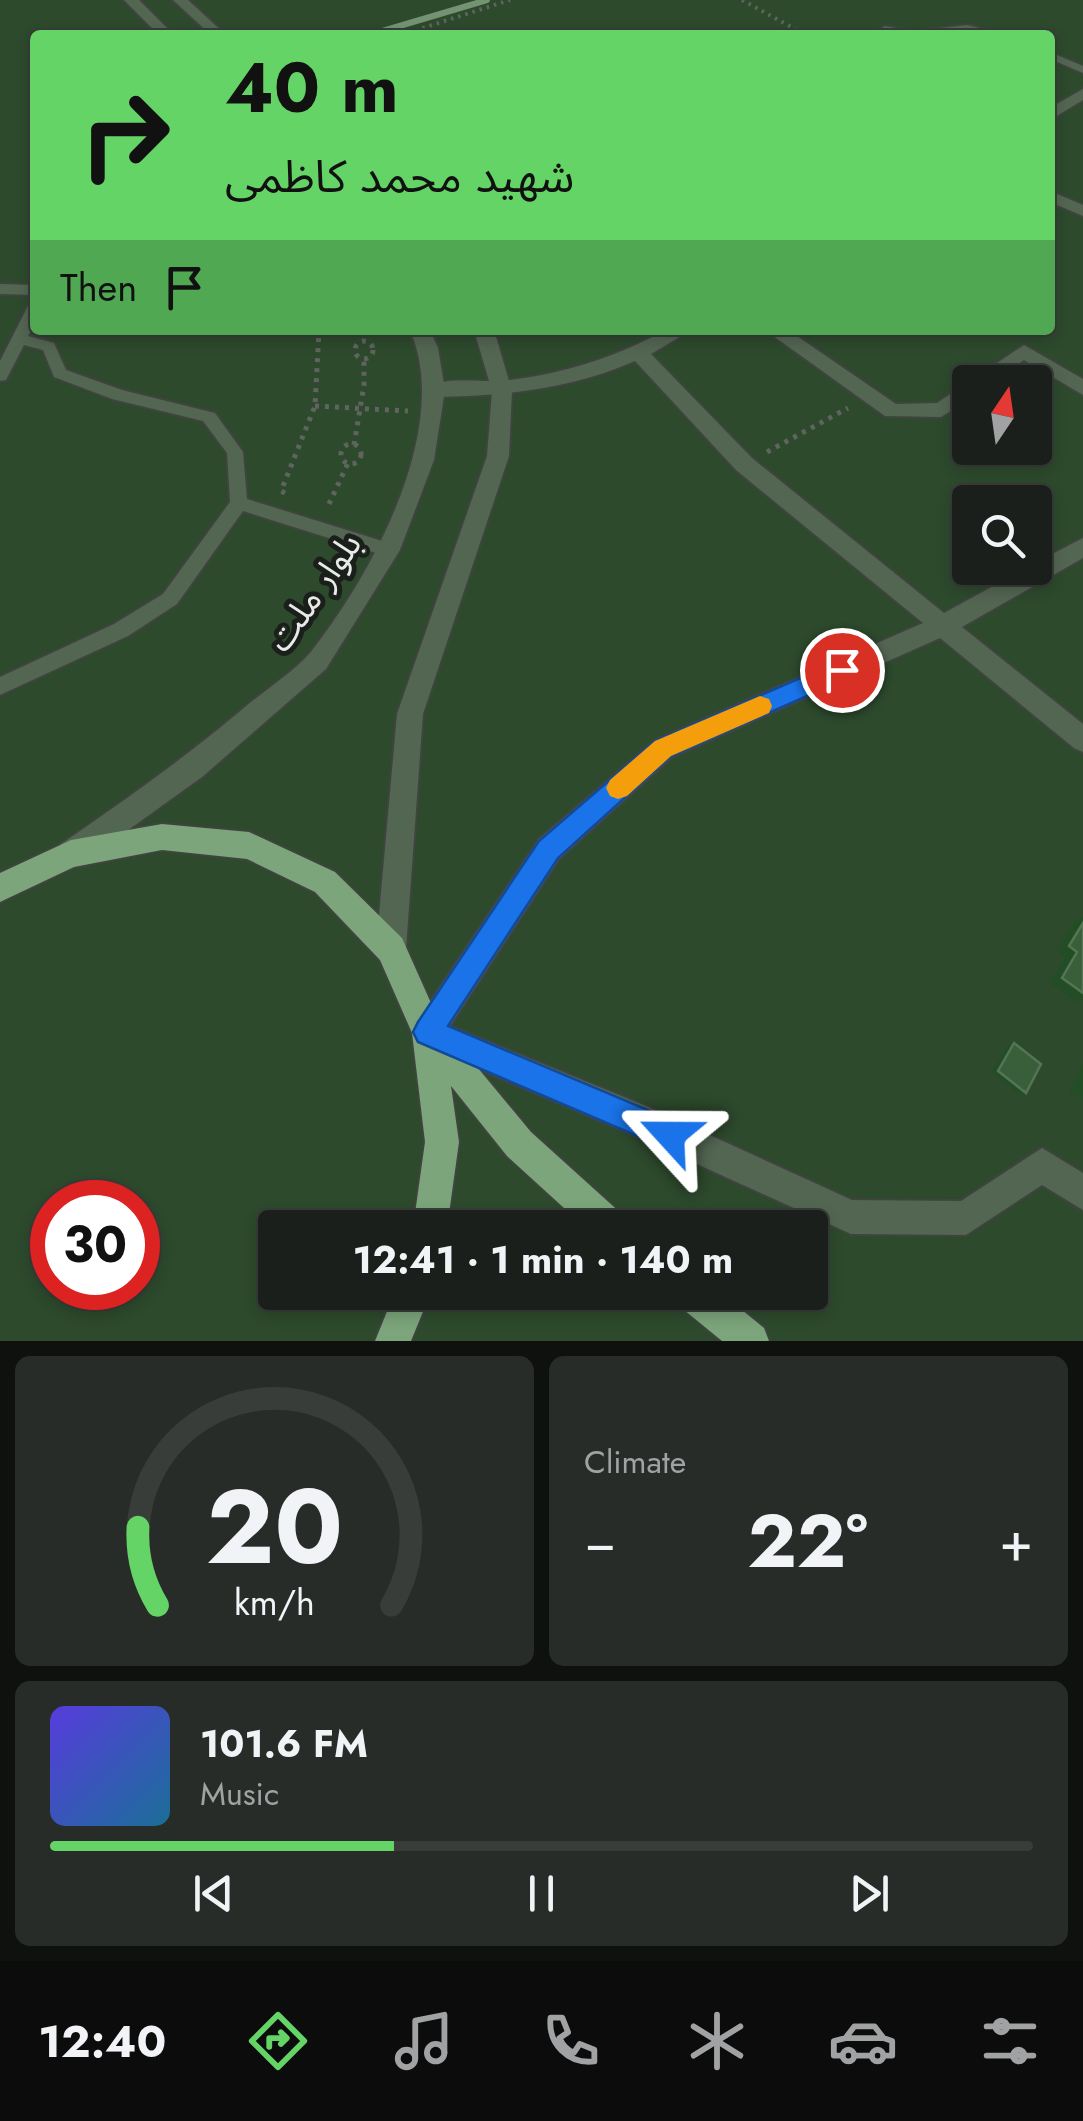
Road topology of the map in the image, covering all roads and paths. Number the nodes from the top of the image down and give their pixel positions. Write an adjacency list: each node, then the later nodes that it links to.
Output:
1 (131, 0): 6 (street)
2 (180, 0): 7 (street)
3 (510, 0): 8 (path)
4 (742, 0): 9 (path)
5 (886, 28): 10 (lane)
6 (162, 30)
7 (214, 30)
8 (416, 30)
9 (795, 30)
10 (895, 30)
11 (949, 30): 12 (lane)
12 (978, 30)
13 (1055, 57): 14 (lane)
14 (1083, 70)
15 (1083, 94): 16 (street)
16 (1058, 115)
17 (1055, 198): 18 (street)
18 (1083, 212)
19 (0, 289): 20 (lane)
20 (30, 290)
21 (30, 316): 28 (lane)
22 (319, 335): 41 (path)
23 (362, 335): 29 (path)
24 (422, 335): 37 (street, بلوار ملت)
25 (485, 335): 38 (street)
26 (672, 335): 30 (street)
27 (782, 335): 39 (street)
28 (19, 339): 35 (lane); 49 (lane)
29 (364, 342): 31 (path); 31 (path)
30 (640, 354): 38 (street); 46 (street)
31 (364, 358): 42 (path)
32 (1004, 365): 33 (street)
33 (1046, 365)
34 (1052, 369): 36 (street)
35 (0, 376)
36 (1083, 388)
37 (435, 390): 38 (street); 53 (street, بلوار ملت)
38 (502, 391): 59 (street)
39 (871, 396): 40 (street); 46 (path)
40 (952, 402)
41 (315, 406): 42 (path); 47 (path)
42 (361, 408): 43 (path); 44 (path)
43 (406, 427)
44 (354, 445): 45 (path); 45 (path)
45 (348, 462): 50 (path)
46 (744, 464): 54 (street)
47 (297, 496)
48 (313, 500): 50 (path)
49 (239, 504): 53 (lane); 55 (lane)
50 (328, 504): 51 (path)
51 (344, 508)
52 (1083, 547): 54 (street)
53 (389, 550): 57 (street, بلوار ملت)
54 (944, 625): 56 (street); 60 (street)
55 (0, 686)
56 (1083, 740)
57 (71, 854): 58 (main road); 59 (main road)
58 (0, 888)
59 (391, 950): 60 (main road)
60 (428, 1032): 61 (street); 62 (main road); 63 (main road)
61 (1083, 1192)
62 (433, 1210)
63 (592, 1210)
64 (406, 1310): 66 (main road)
65 (712, 1310): 67 (main road)
66 (392, 1341)
67 (751, 1341)

